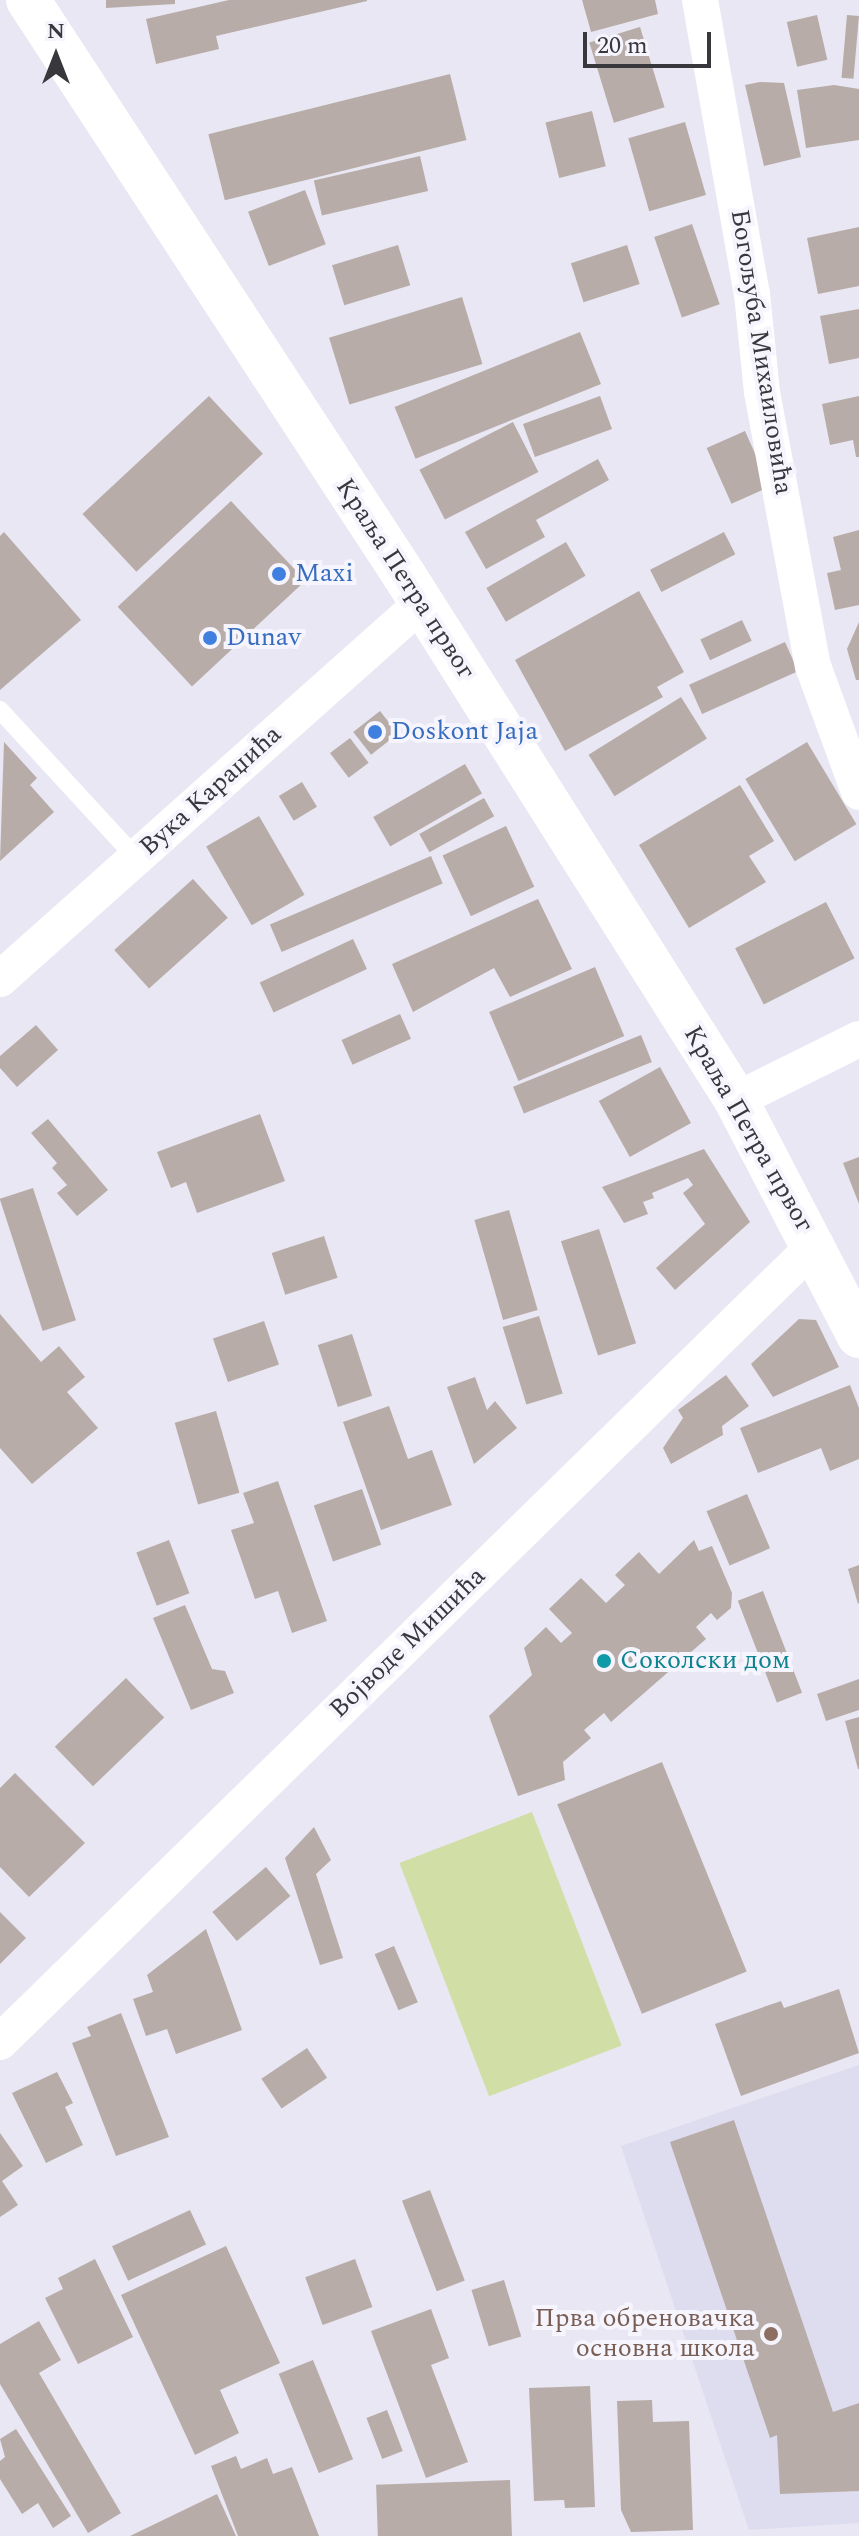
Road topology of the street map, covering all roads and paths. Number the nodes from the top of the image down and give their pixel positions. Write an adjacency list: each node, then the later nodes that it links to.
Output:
1 (28, 0): 3 (street, Краља Петра првог)
2 (700, 0): 5 (street, Богољуба Михаиловића)
3 (422, 603): 6 (street, Вука Караџића); 9 (street, Краља Петра првог)
4 (0, 710): 6 (lane)
5 (859, 792)
6 (136, 858): 7 (street, Вука Караџића)
7 (0, 979)
8 (859, 1039): 9 (street)
9 (736, 1100): 10 (street, Краља Петра првог)
10 (816, 1244): 11 (street, Краља Петра првог); 12 (street, Војводе Мишића)
11 (859, 1336)
12 (0, 2042)

